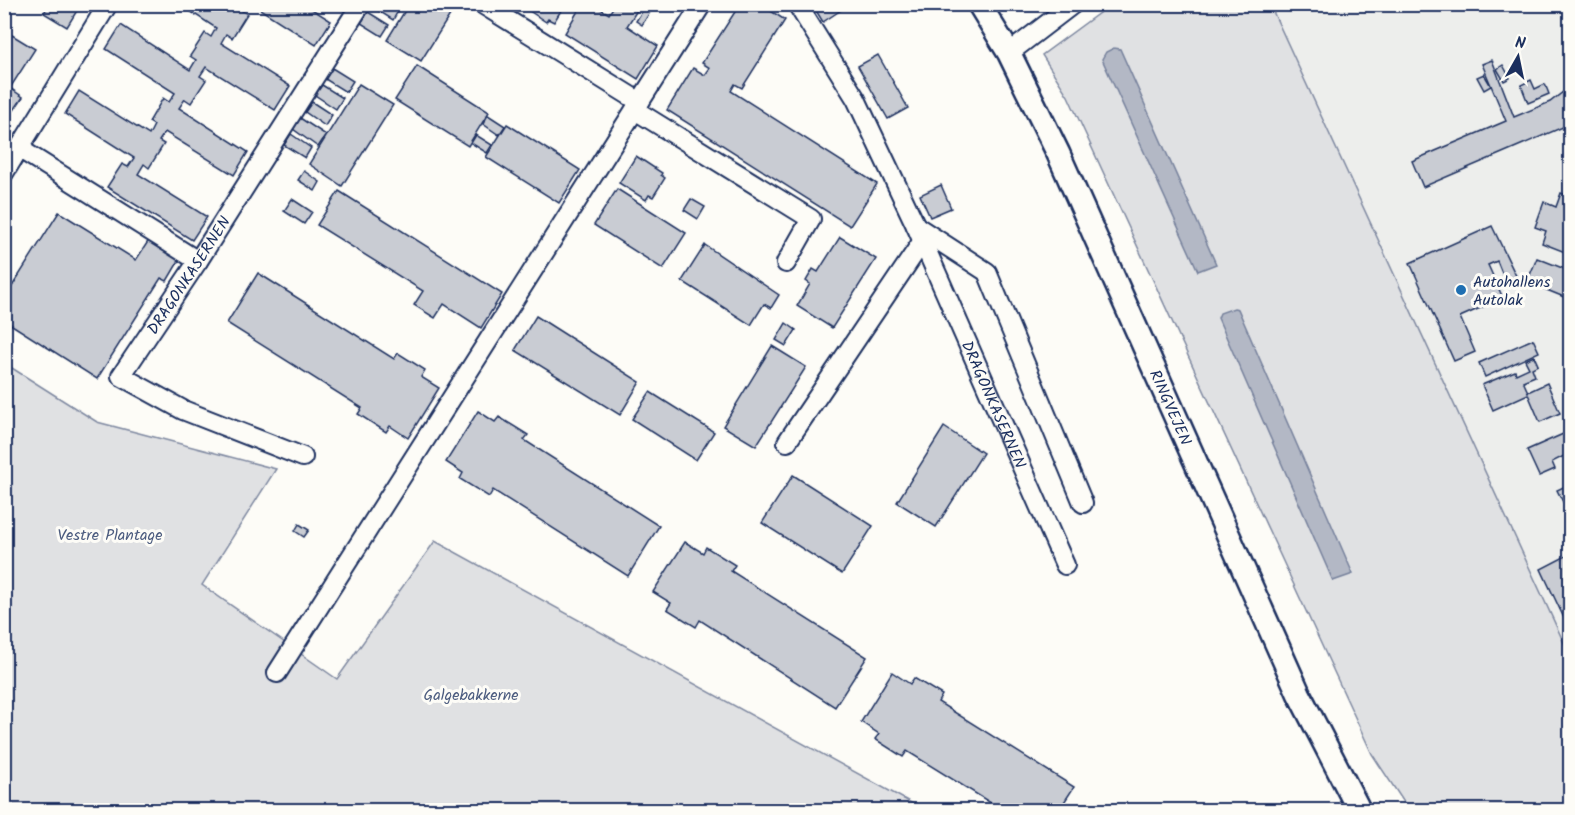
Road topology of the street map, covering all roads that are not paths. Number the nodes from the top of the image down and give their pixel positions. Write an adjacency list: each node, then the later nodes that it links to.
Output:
1 (108, 4): 10 (street)
2 (361, 4): 13 (street, DRAGONKASERNEN)
3 (482, 4): 9 (street)
4 (702, 4): 9 (street)
5 (797, 4): 12 (street, DRAGONKASERNEN)
6 (979, 4): 8 (main road, RINGVEJEN)
7 (1073, 4): 8 (street)
8 (1010, 53): 20 (main road, RINGVEJEN)
9 (637, 106): 14 (street); 19 (street)
10 (20, 149): 11 (street); 13 (street)
11 (4, 173)
12 (919, 234): 15 (street); 17 (street); 18 (street, DRAGONKASERNEN)
13 (198, 261): 16 (street, DRAGONKASERNEN)
14 (786, 262)
15 (787, 442)
16 (303, 457)
17 (1083, 503)
18 (1065, 565)
19 (277, 673)
20 (1359, 810)

